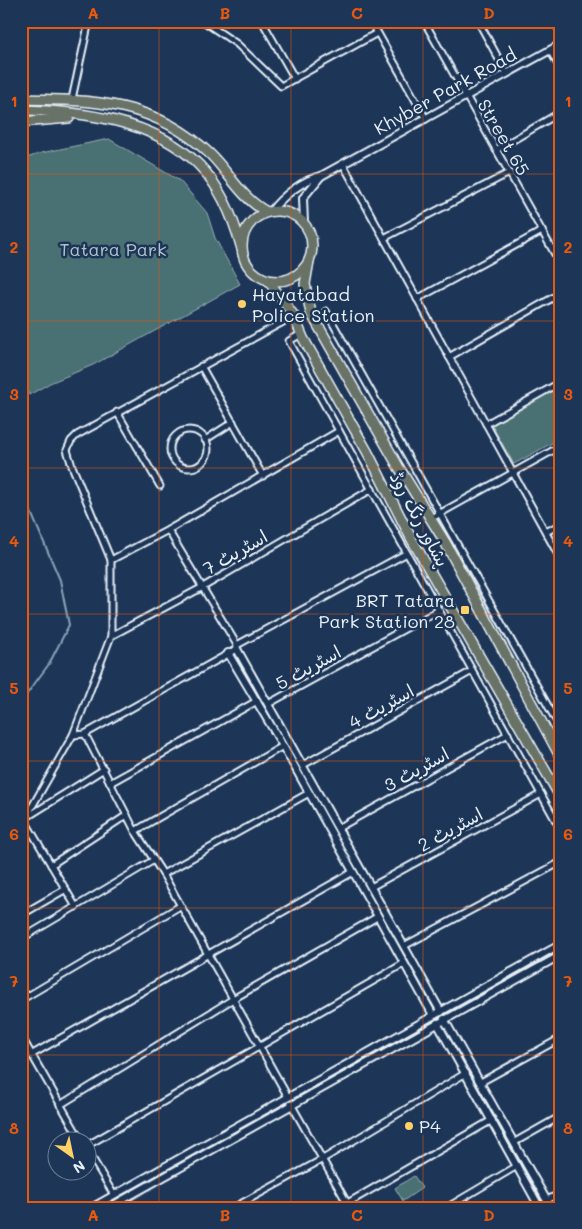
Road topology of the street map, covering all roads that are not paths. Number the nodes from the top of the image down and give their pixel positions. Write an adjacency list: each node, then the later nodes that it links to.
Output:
1 (89, 21): 17 (street)
2 (203, 21): 14 (street)
3 (262, 21): 14 (street)
4 (371, 21): 9 (street)
5 (424, 21): 15 (street, Street 65)
6 (478, 21): 13 (street)
7 (555, 21): 8 (street)
8 (561, 32)
9 (377, 33): 14 (street); 21 (street)
10 (561, 44): 11 (street, Khyber Park Road)
11 (550, 50): 12 (street); 13 (street, Khyber Park Road)
12 (561, 70)
13 (507, 74): 15 (street, Khyber Park Road)
14 (295, 79)
15 (466, 97): 21 (street, Khyber Park Road); 23 (street, Street 65)
16 (24, 99): 17 (highway)
17 (72, 99): 27 (highway)
18 (24, 110): 20 (highway)
19 (561, 112): 23 (street)
20 (84, 116): 22 (highway); 31 (highway)
21 (426, 119): 24 (street, Khyber Park Road)
22 (24, 122)
23 (496, 150): 25 (street, Street 65)
24 (343, 164): 26 (street, Khyber Park Road); 30 (street)
25 (509, 173): 29 (street, Street 65); 30 (street)
26 (321, 176): 27 (street, Khyber Park Road); 28 (street)
27 (269, 212): 28 (highway); 31 (highway)
28 (304, 223): 32 (highway)
29 (542, 232): 33 (street, Street 65); 36 (street)
30 (384, 238): 36 (street)
31 (242, 249): 34 (highway)
32 (309, 261): 34 (highway); 54 (highway, پشاور رنگ روڈ)
33 (560, 264)
34 (268, 280): 38 (highway, پشاور رنگ روڈ)
35 (561, 294): 40 (street)
36 (417, 299): 40 (street)
37 (326, 311): 53 (street)
38 (294, 316): 39 (highway, پشاور رنگ روڈ); 41 (street)
39 (301, 334): 46 (street); 80 (highway, پشاور رنگ روڈ)
40 (449, 358): 45 (street)
41 (202, 366): 43 (street); 44 (street)
42 (561, 382): 45 (street)
43 (117, 412): 51 (street); 59 (street)
44 (233, 422): 47 (street); 50 (street)
45 (486, 424): 49 (street)
46 (339, 432): 50 (street); 52 (street)
47 (206, 440): 47 (street)
48 (561, 446): 49 (street)
49 (513, 473): 53 (street); 57 (street)
50 (263, 476): 56 (street)
51 (160, 486)
52 (372, 489): 58 (street); 61 (street, اسٹریٹ 7)
53 (440, 514): 54 (street); 69 (street)
54 (430, 519): 74 (highway, پشاور رنگ روڈ)
55 (561, 524): 57 (street)
56 (168, 530): 59 (street); 61 (street)
57 (546, 532): 60 (street)
58 (406, 554): 62 (street); 64 (street)
59 (111, 560): 63 (street)
60 (561, 560)
61 (203, 587): 63 (street, اسٹریٹ 7); 64 (street)
62 (439, 610): 66 (street); 68 (street, اسٹریٹ 5)
63 (111, 636): 70 (street)
64 (237, 647): 65 (street); 68 (street)
65 (228, 653): 67 (street); 71 (street)
66 (472, 672): 72 (street); 75 (street, اسٹریٹ 4)
67 (257, 701): 73 (street); 77 (street)
68 (268, 704): 75 (street)
69 (561, 729)
70 (73, 734): 71 (street); 84 (street)
71 (85, 734): 76 (street)
72 (508, 734): 79 (street); 86 (street, اسٹریٹ 3)
73 (283, 746): 78 (street); 87 (street)
74 (561, 758)
75 (303, 765): 81 (street)
76 (104, 769): 77 (street); 84 (street)
77 (110, 783): 83 (street)
78 (310, 793): 82 (street); 93 (street)
79 (541, 794): 88 (street); 94 (street, اسٹریٹ 2)
80 (561, 798)
81 (325, 804): 82 (street); 86 (street)
82 (318, 808): 92 (street)
83 (127, 815): 87 (street); 91 (street)
84 (24, 819): 85 (street); 91 (street)
85 (21, 826)
86 (338, 828): 94 (street)
87 (135, 830): 89 (street)
88 (561, 830)
89 (154, 860): 93 (street); 97 (street)
90 (561, 862): 102 (street)
91 (51, 864): 95 (street)
92 (353, 872): 99 (street); 103 (street)
93 (163, 874): 96 (street)
94 (371, 887): 102 (street)
95 (66, 889): 97 (street); 98 (street)
96 (180, 906): 103 (street); 107 (street)
97 (76, 907): 100 (street)
98 (21, 915)
99 (377, 917): 105 (street); 106 (street)
100 (21, 939)
101 (561, 944): 108 (street)
102 (404, 946): 108 (street)
103 (208, 955): 106 (street); 115 (street)
104 (561, 955): 110 (street)
105 (404, 964): 109 (street); 114 (street)
106 (233, 999): 114 (street); 120 (street)
107 (21, 1000)
108 (441, 1012): 109 (street)
109 (433, 1016): 118 (street)
110 (444, 1018): 111 (street); 117 (street)
111 (437, 1023): 116 (street); 119 (street)
112 (21, 1036): 115 (street)
113 (561, 1038): 117 (street)
114 (258, 1046): 118 (street); 126 (street)
115 (31, 1055): 120 (street)
116 (466, 1073): 122 (street); 128 (street)
117 (481, 1082): 127 (street)
118 (288, 1097): 123 (street)
119 (291, 1104): 124 (street); 128 (street)
120 (60, 1105): 125 (street)
121 (561, 1116): 127 (street)
122 (492, 1120): 129 (street); 136 (street)
123 (244, 1122): 124 (street); 131 (street)
124 (248, 1129): 131 (street)
125 (76, 1132)
126 (98, 1139)
127 (514, 1142): 134 (street)
128 (322, 1159): 136 (street); 139 (street)
129 (517, 1166): 141 (street); 142 (street)
130 (98, 1168): 133 (street)
131 (154, 1177): 133 (street); 135 (street)
132 (561, 1193): 134 (street)
133 (114, 1195): 137 (street)
134 (547, 1200): 143 (street)
135 (120, 1205): 138 (street)
136 (349, 1205): 140 (street)
137 (92, 1208)
138 (108, 1208)
139 (233, 1208)
140 (338, 1208)
141 (446, 1208)
142 (540, 1208)
143 (550, 1208)

